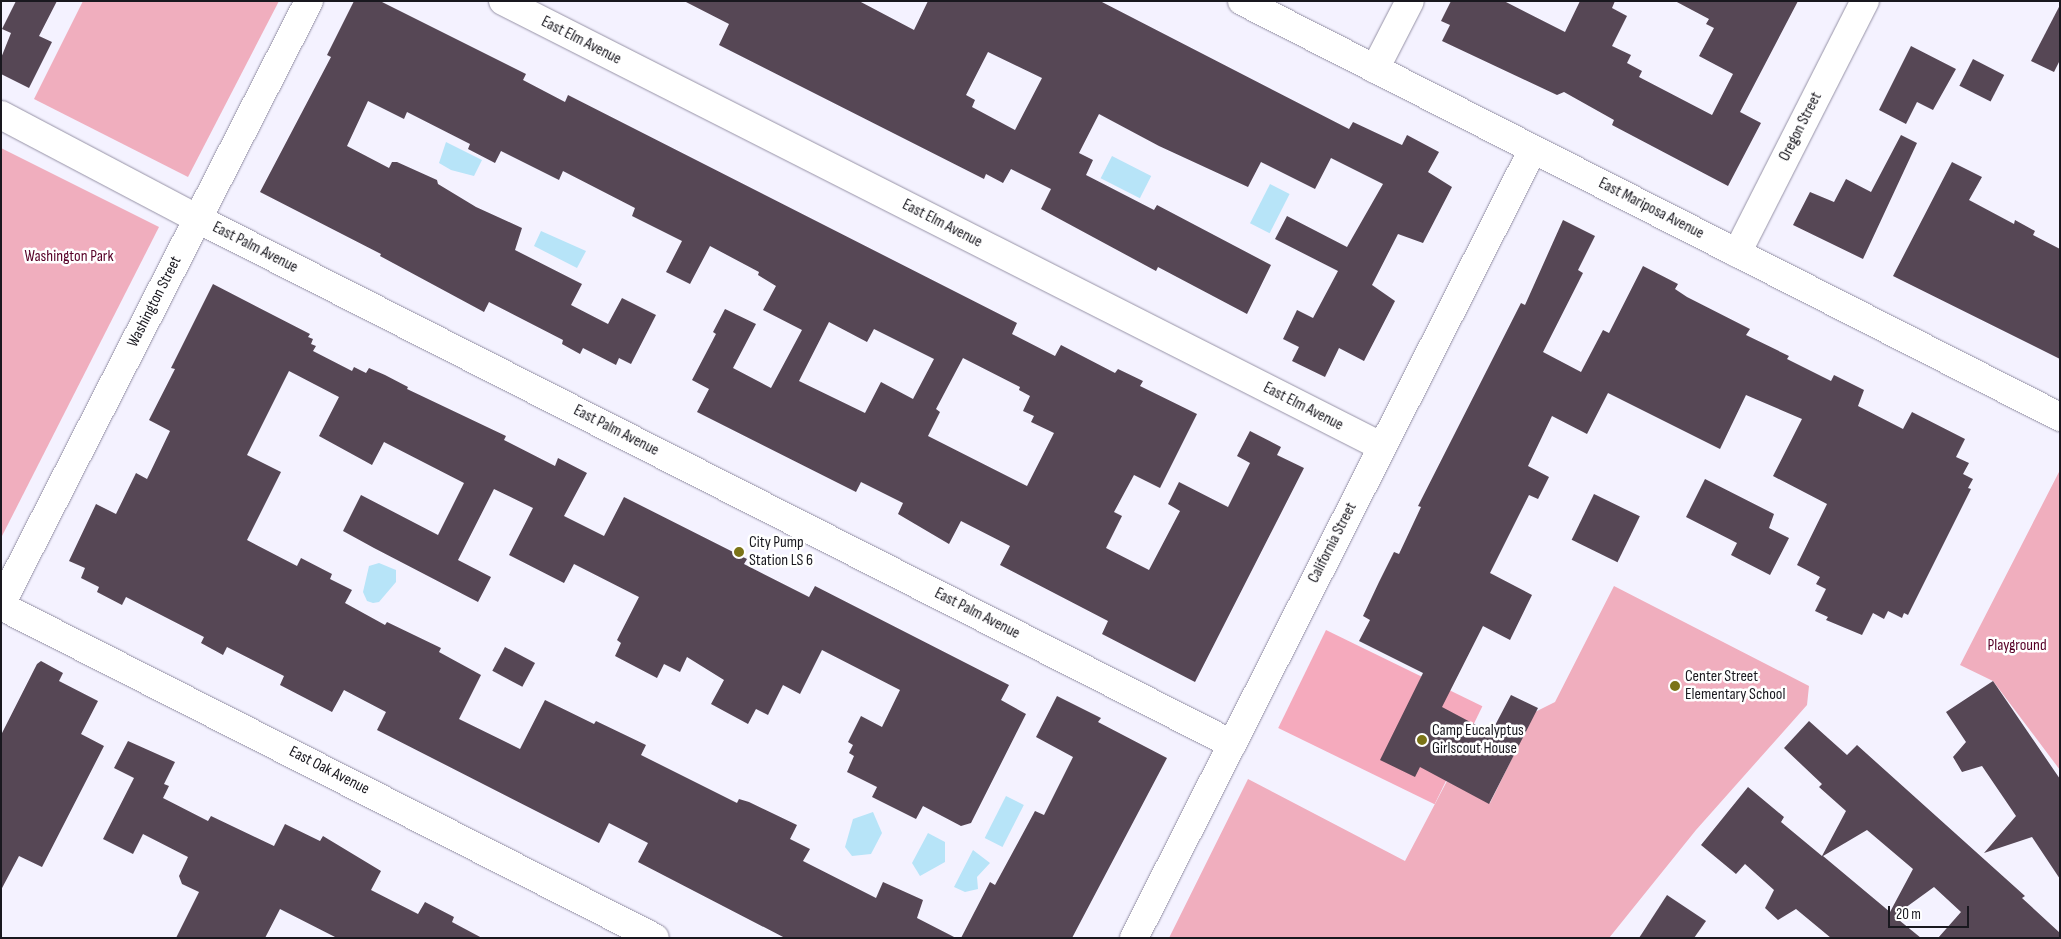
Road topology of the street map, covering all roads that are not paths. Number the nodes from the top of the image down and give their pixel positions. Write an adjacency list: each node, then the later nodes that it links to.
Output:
1 (309, 1): 9 (street, Washington Street)
2 (503, 1): 12 (street, East Elm Avenue)
3 (1242, 1): 6 (street, East Mariposa Avenue)
4 (1410, 1): 6 (street)
5 (1865, 1): 10 (street, Oregon Street)
6 (1375, 69): 8 (street, East Mariposa Avenue)
7 (1, 115): 9 (street, East Palm Avenue)
8 (1533, 149): 10 (street, East Mariposa Avenue); 12 (street, California Street)
9 (198, 219): 13 (street, Washington Street); 14 (street, East Palm Avenue)
10 (1737, 253): 11 (street, East Mariposa Avenue)
11 (2060, 417)
12 (1381, 446): 14 (street, California Street)
13 (1, 605): 15 (street, East Oak Avenue)
14 (1232, 744): 16 (street, California Street)
15 (655, 938)
16 (1134, 938)

